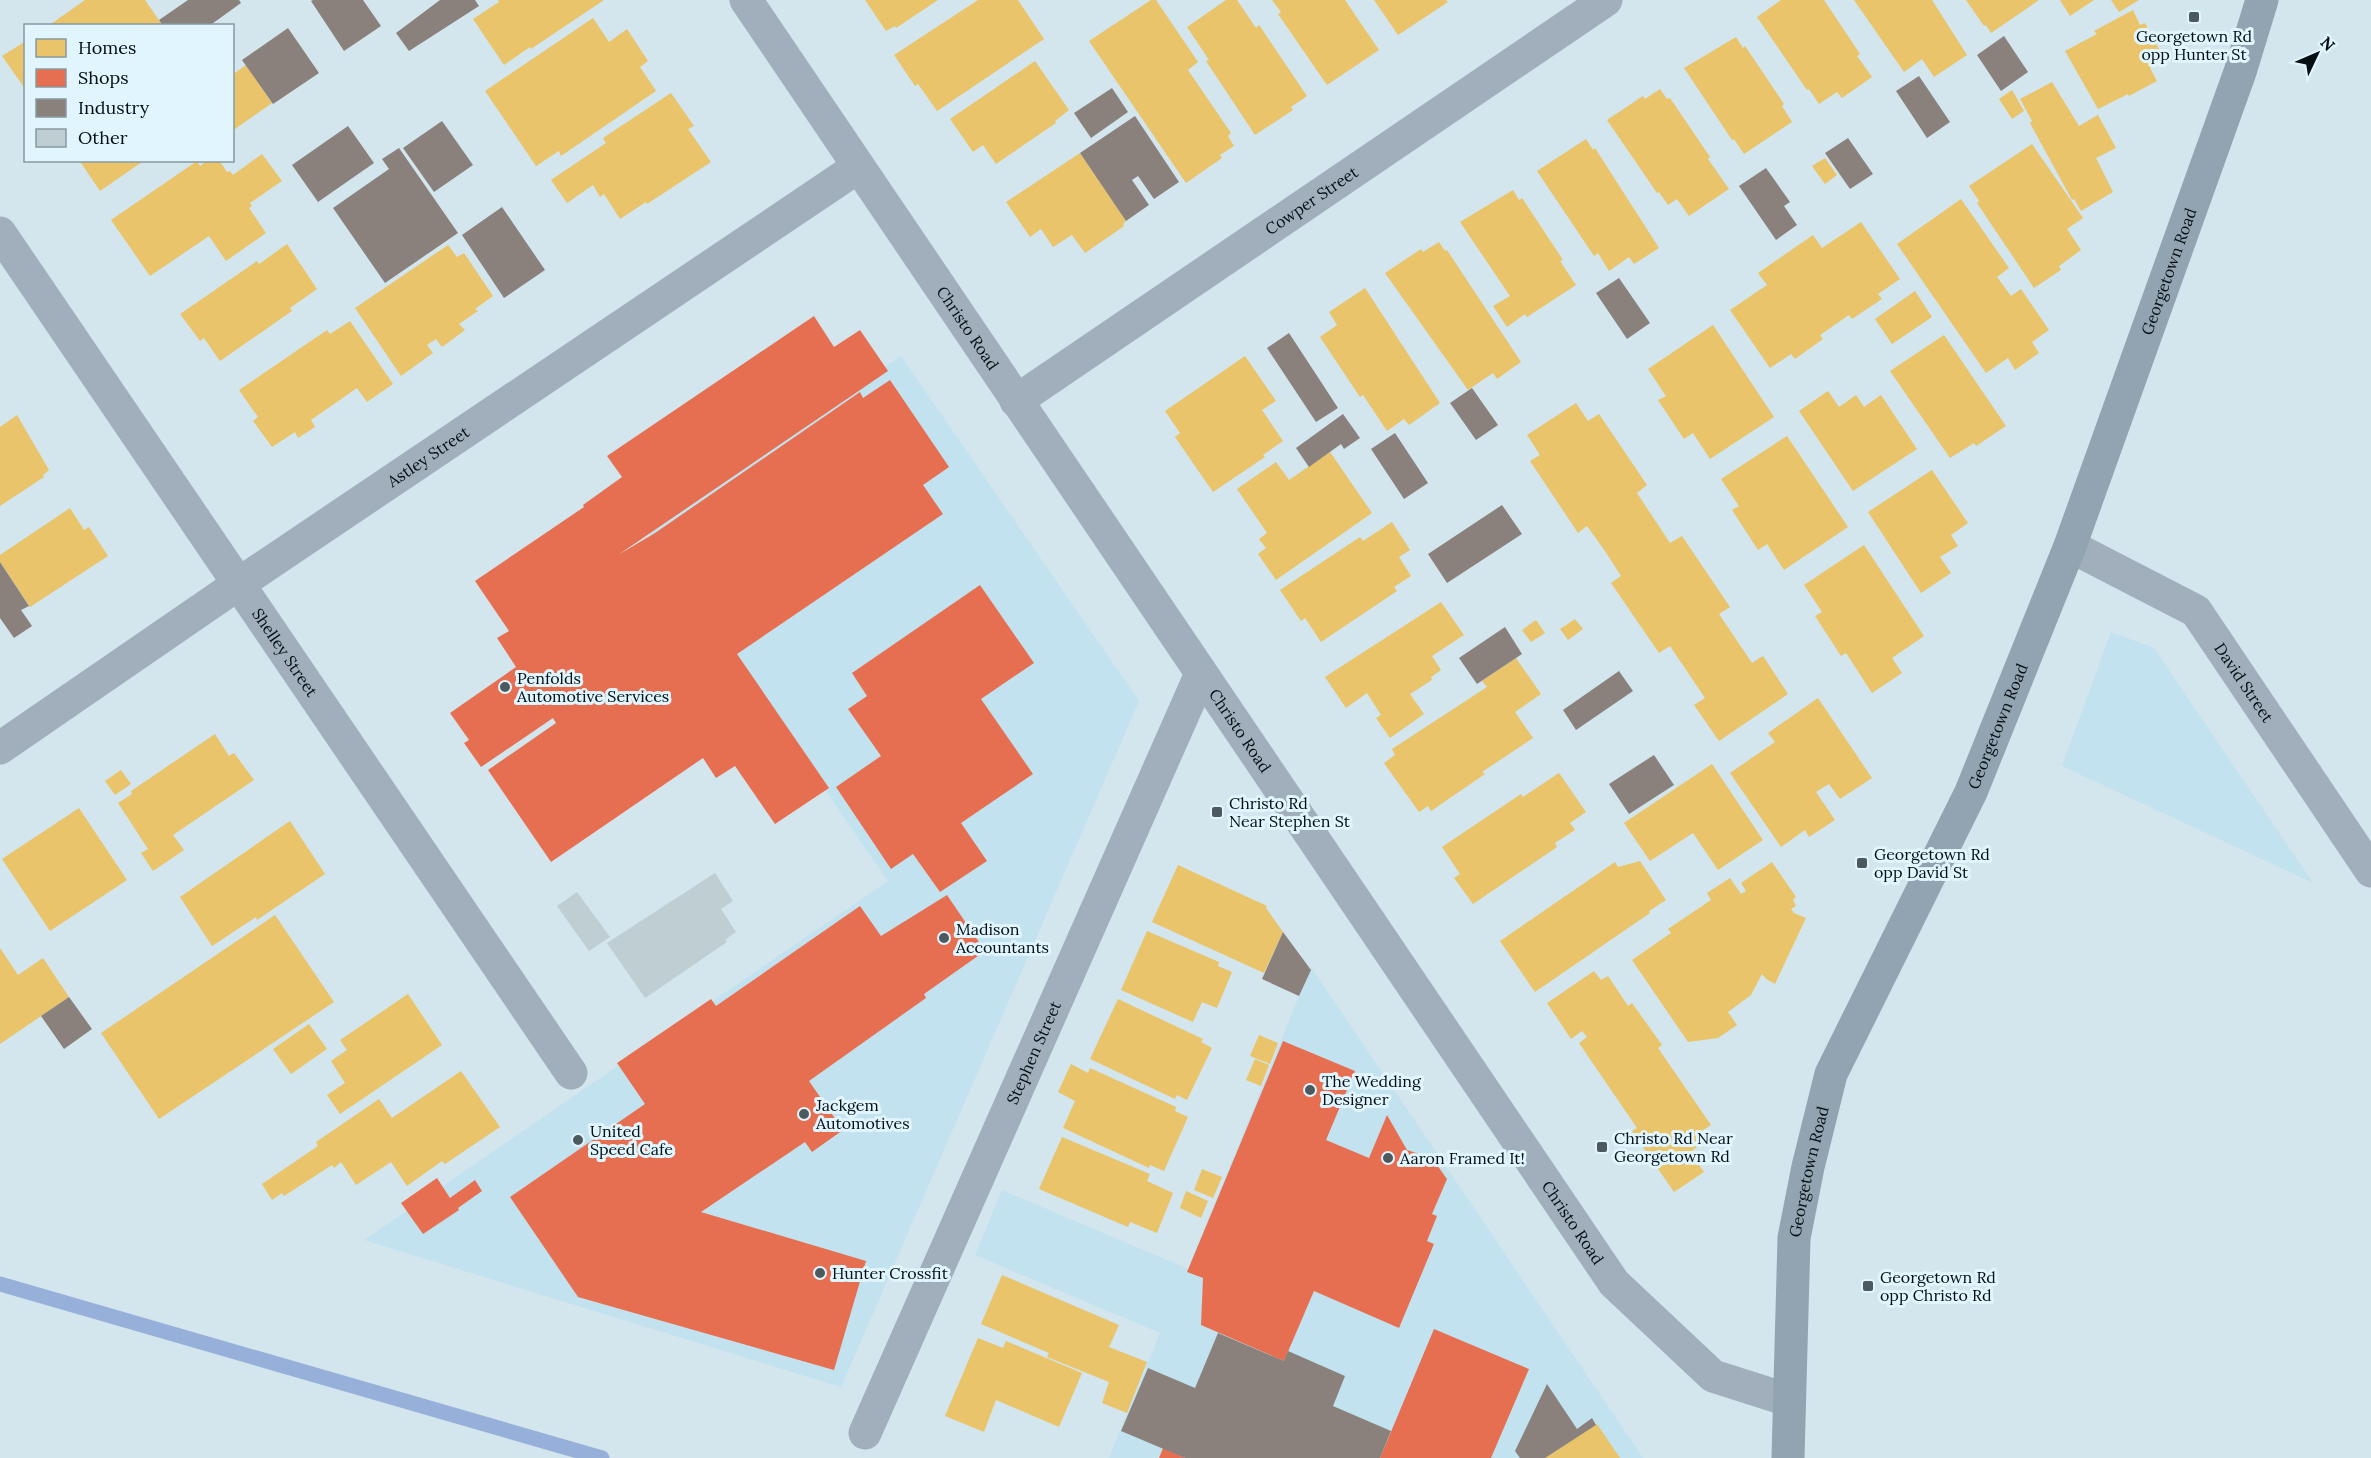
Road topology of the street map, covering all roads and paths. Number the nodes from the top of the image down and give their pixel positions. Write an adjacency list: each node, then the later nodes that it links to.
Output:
1 (746, 0): 4 (street, Christo Road)
2 (1606, 0): 6 (street, Cowper Street)
3 (2262, 0): 7 (street, Georgetown Road)
4 (858, 167): 6 (street, Christo Road); 8 (street, Astley Street)
5 (0, 233): 8 (street, Shelley Street)
6 (1016, 400): 9 (street, Christo Road)
7 (2070, 546): 11 (street, David Street); 13 (street, Georgetown Road)
8 (237, 585): 10 (street, Astley Street); 12 (street, Shelley Street)
9 (1201, 674): 13 (street, Christo Road); 14 (street, Stephen Street)
10 (0, 748)
11 (2371, 871)
12 (571, 1073)
13 (1788, 1400): 15 (street, Georgetown Road)
14 (865, 1433)
15 (1788, 1458)

